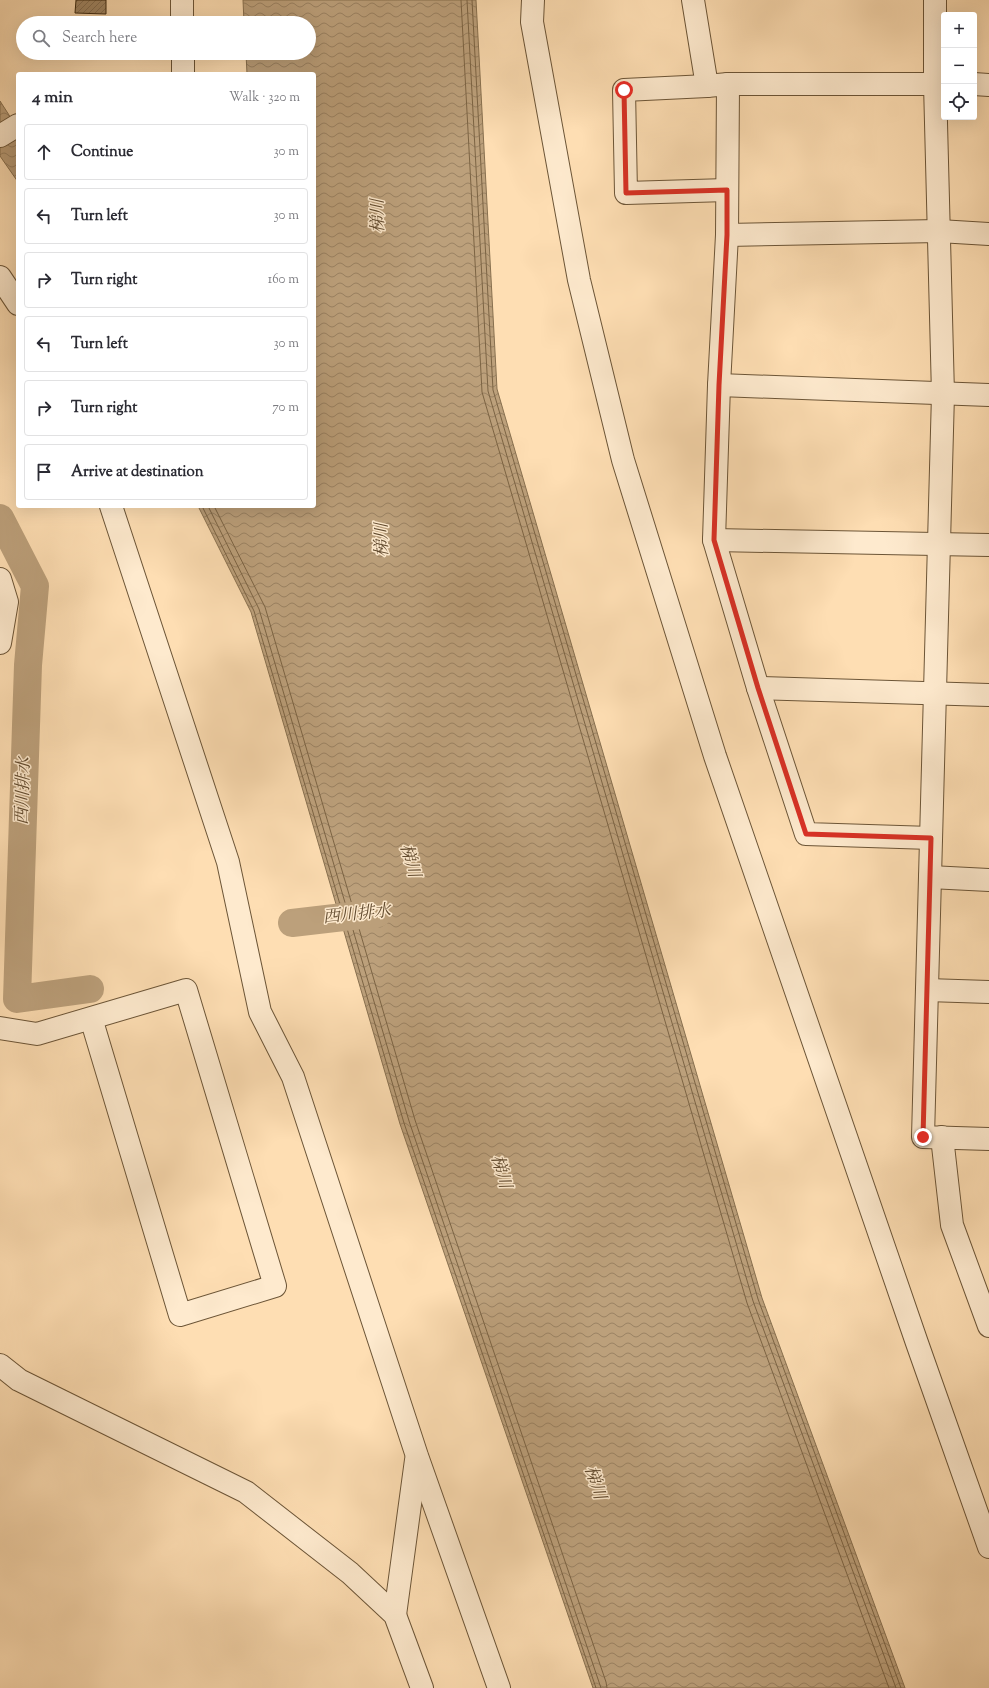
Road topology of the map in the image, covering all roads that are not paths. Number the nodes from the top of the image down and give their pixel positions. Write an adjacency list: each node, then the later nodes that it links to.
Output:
1 (182, 0): 5 (street)
2 (533, 0): 44 (street)
3 (692, 0): 10 (street)
4 (935, 0): 8 (street)
5 (182, 16)
6 (183, 60): 7 (street)
7 (184, 72)
8 (940, 84): 10 (street); 15 (street)
9 (977, 84): 11 (street)
10 (718, 85): 14 (street); 14 (street)
11 (989, 85)
12 (16, 126): 13 (street)
13 (0, 136)
14 (727, 190): 17 (street)
15 (939, 231): 16 (street); 17 (street); 21 (street)
16 (989, 234)
17 (727, 235): 20 (street)
18 (0, 277): 19 (street)
19 (16, 301)
20 (719, 385): 21 (street); 24 (street)
21 (943, 394): 22 (street); 25 (street)
22 (989, 395)
23 (112, 508): 43 (street)
24 (714, 540): 25 (street); 29 (street)
25 (939, 543): 26 (street); 30 (street)
26 (989, 545)
27 (0, 579): 28 (street)
28 (0, 643)
29 (758, 688): 30 (street); 32 (street)
30 (935, 693): 31 (street); 32 (street)
31 (989, 695)
32 (931, 838): 33 (street)
33 (930, 877): 34 (street); 35 (street)
34 (989, 880)
35 (927, 990): 36 (street); 39 (street)
36 (989, 992)
37 (91, 1018): 37 (street); 38 (street)
38 (0, 1028)
39 (942, 1137): 40 (street); 41 (street)
40 (989, 1139)
41 (989, 1326)
42 (0, 1365): 45 (street)
43 (416, 1456): 45 (street); 47 (street)
44 (989, 1547)
45 (395, 1615): 46 (street)
46 (422, 1688)
47 (499, 1688)

